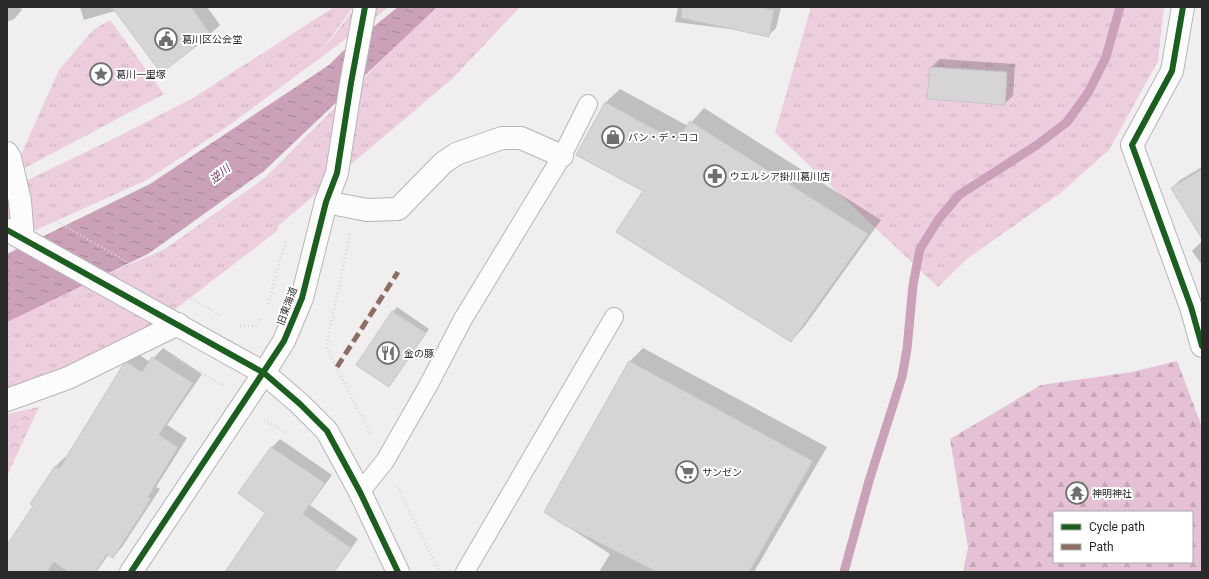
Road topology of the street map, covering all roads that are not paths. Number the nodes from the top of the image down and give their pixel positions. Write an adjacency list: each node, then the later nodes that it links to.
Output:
1 (365, 7): 6 (street, 旧東海道)
2 (1182, 7): 10 (street)
3 (588, 104): 5 (lane)
4 (7, 153): 7 (street)
5 (562, 156): 6 (street); 13 (lane)
6 (326, 202): 11 (street, 旧東海道)
7 (15, 234): 9 (street)
8 (614, 317): 16 (lane)
9 (178, 324): 11 (street); 12 (street)
10 (1202, 346)
11 (264, 373): 13 (street); 14 (street, 旧東海道)
12 (7, 400)
13 (360, 492): 15 (street)
14 (131, 572)
15 (398, 572)
16 (465, 572)

